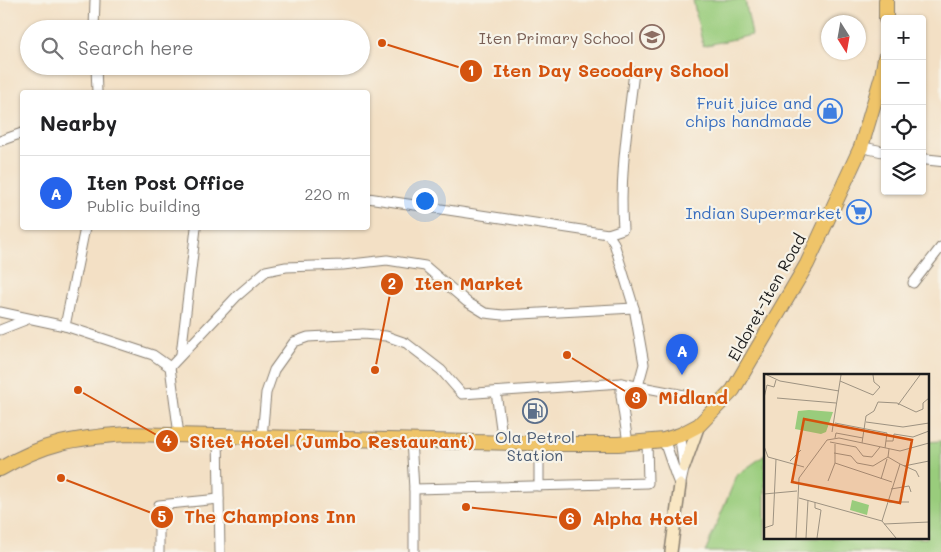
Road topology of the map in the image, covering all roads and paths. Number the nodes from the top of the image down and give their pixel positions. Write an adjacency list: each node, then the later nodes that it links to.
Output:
1 (94, 0): 4 (street)
2 (886, 0): 3 (main road)
3 (886, 15)
4 (94, 20)
5 (885, 60): 11 (main road, Eldoret-Iten Road)
6 (634, 72): 18 (street)
7 (96, 75): 8 (street)
8 (97, 90)
9 (20, 134): 10 (street)
10 (0, 141)
11 (861, 147): 12 (street); 32 (main road, Eldoret-Iten Road)
12 (881, 151)
13 (926, 159): 14 (street)
14 (941, 161)
15 (370, 198): 18 (street)
16 (85, 230): 24 (street)
17 (196, 230): 26 (street)
18 (608, 234): 21 (street)
19 (941, 247): 20 (street)
20 (913, 283)
21 (634, 308): 26 (street); 29 (street)
22 (0, 312): 23 (street)
23 (28, 319): 24 (street); 25 (street)
24 (65, 326): 27 (street)
25 (0, 330)
26 (181, 354): 27 (street)
27 (170, 367): 33 (street)
28 (621, 383): 29 (street); 30 (street); 41 (street)
29 (638, 386): 31 (street)
30 (496, 392): 36 (street); 40 (street)
31 (684, 395)
32 (700, 425): 35 (main road, Eldoret-Iten Road); 43 (main road)
33 (179, 434): 34 (main road, Eldoret-Iten Road); 44 (main road, Eldoret-Iten Road)
34 (218, 435): 36 (main road, Eldoret-Iten Road); 48 (street)
35 (680, 435): 38 (main road, Eldoret-Iten Road); 43 (street)
36 (262, 437): 37 (main road, Eldoret-Iten Road)
37 (411, 440): 40 (main road, Eldoret-Iten Road); 47 (street)
38 (664, 440): 39 (main road, Eldoret-Iten Road); 45 (street)
39 (647, 441): 41 (main road, Eldoret-Iten Road); 46 (street)
40 (503, 443): 42 (main road, Eldoret-Iten Road)
41 (628, 443): 42 (main road, Eldoret-Iten Road)
42 (539, 444): 46 (street)
43 (684, 467): 45 (street)
44 (0, 469)
45 (680, 485): 52 (main road)
46 (539, 486): 47 (street)
47 (414, 489): 51 (street)
48 (219, 499): 49 (street); 50 (street)
49 (159, 552)
50 (220, 552)
51 (414, 552)
52 (671, 552)

